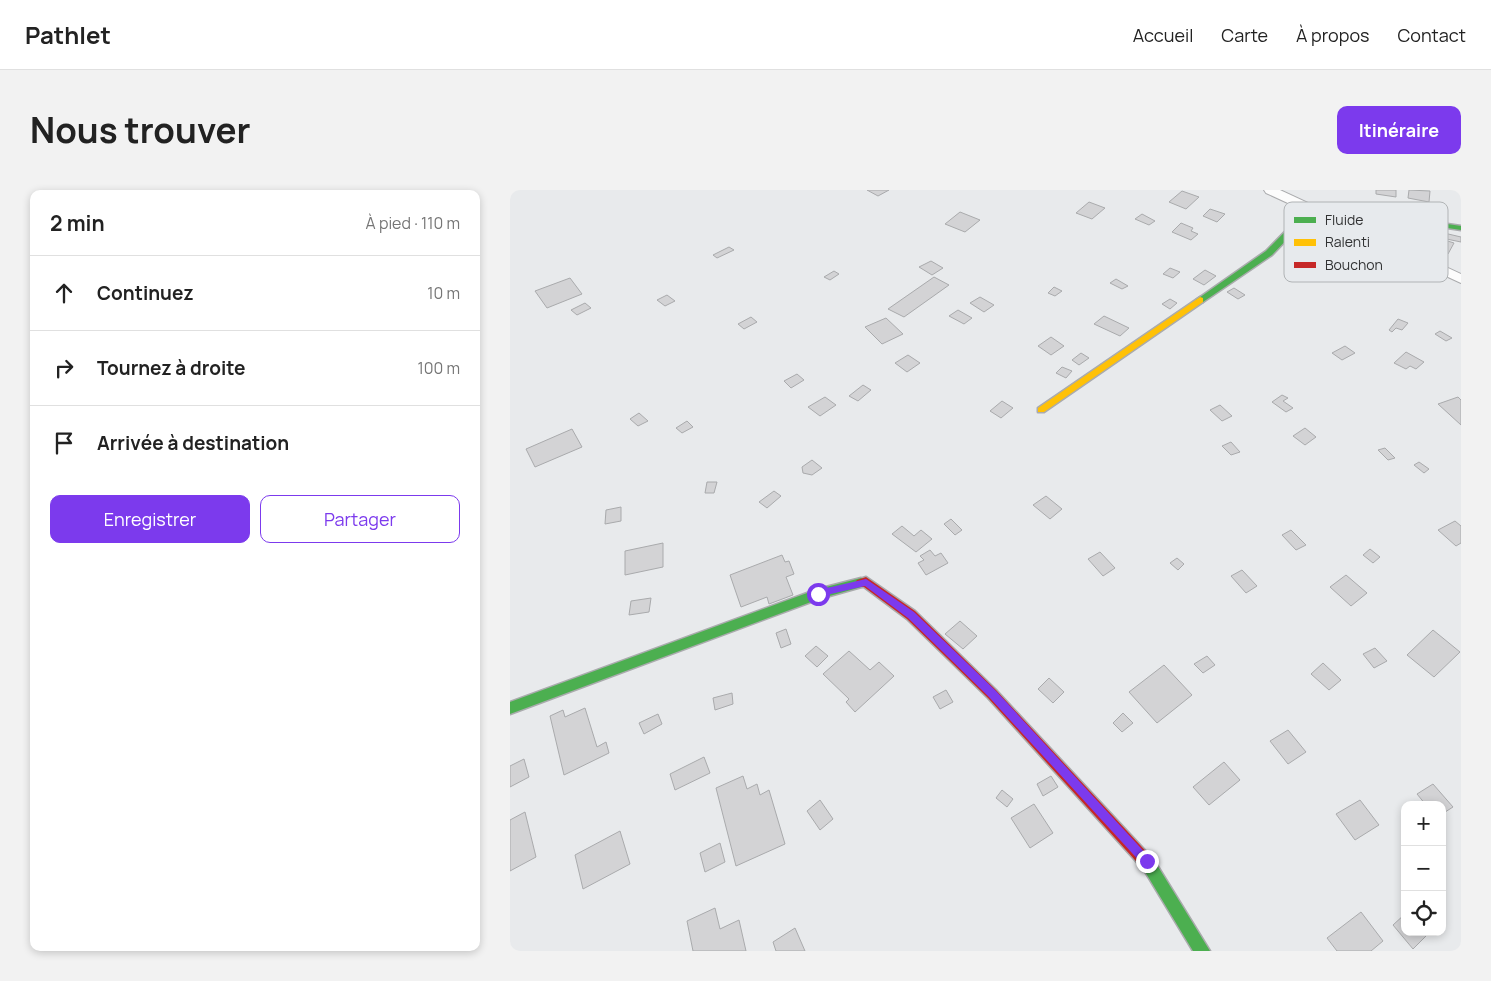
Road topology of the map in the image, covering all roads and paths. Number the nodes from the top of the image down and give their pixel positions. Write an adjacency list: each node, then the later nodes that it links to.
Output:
1 (1270, 190): 2 (street)
2 (1295, 202)
3 (1448, 226): 4 (street)
4 (1461, 228)
5 (1284, 238): 8 (street)
6 (1448, 273): 7 (street)
7 (1461, 279)
8 (1041, 410)
9 (510, 708): 10 (street)
10 (1202, 951)

